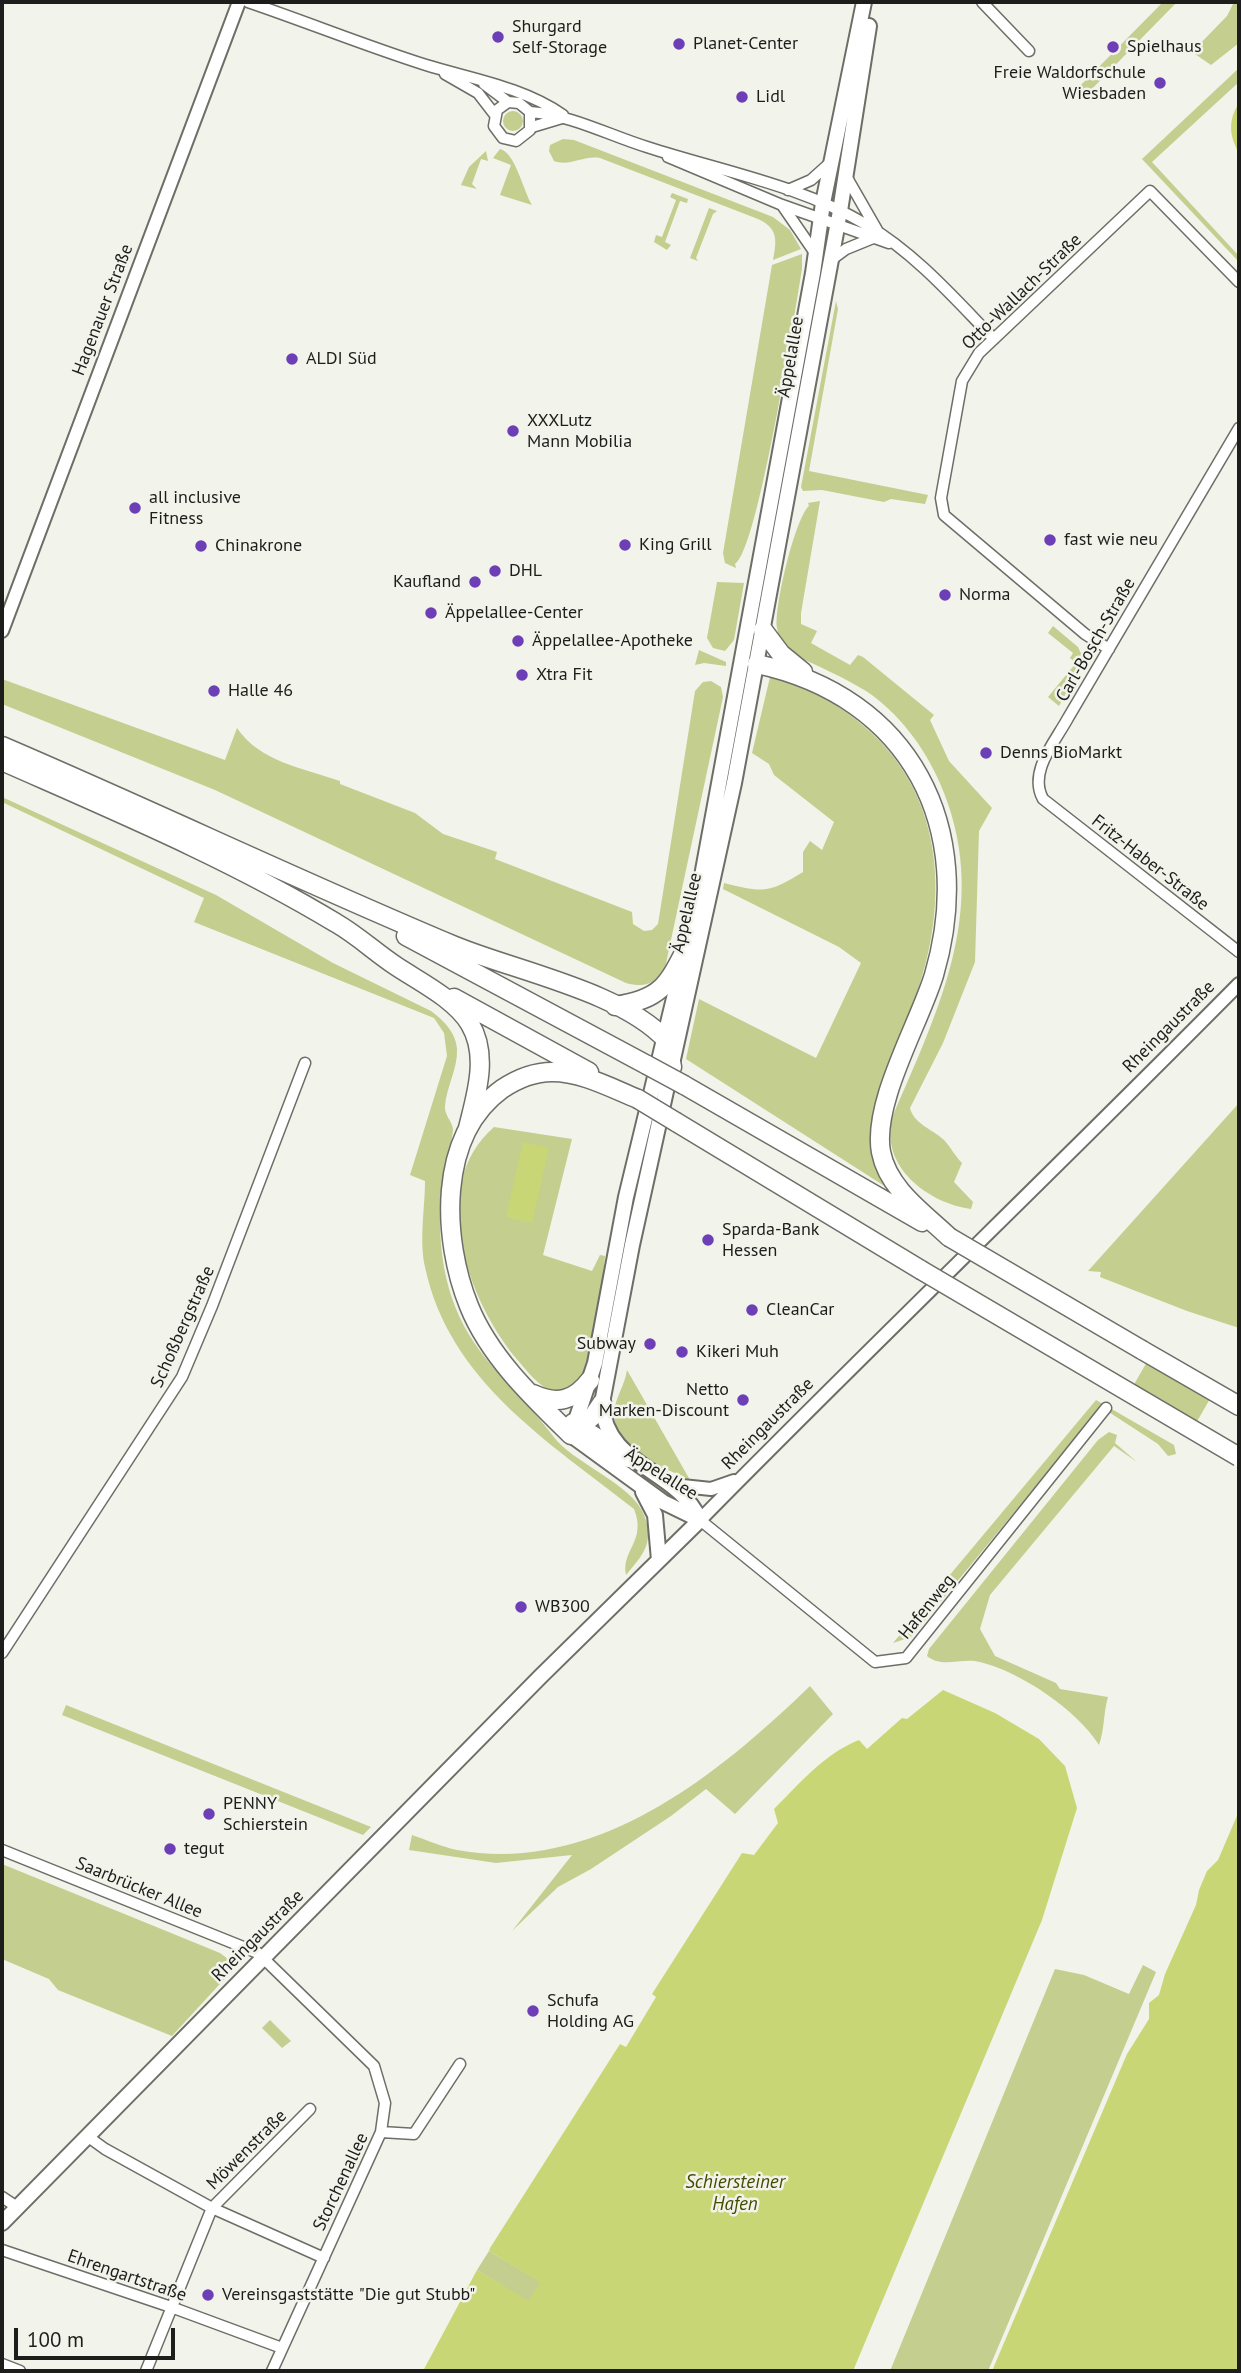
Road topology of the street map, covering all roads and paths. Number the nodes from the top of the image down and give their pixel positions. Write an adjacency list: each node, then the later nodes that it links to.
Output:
1 (239, 2): 28 (street, Hagenauer Straße)
2 (248, 2): 7 (street)
3 (864, 2): 15 (main road, Äppelallee)
4 (873, 2): 16 (main road, Äppelallee)
5 (982, 2): 6 (street)
6 (1029, 51)
7 (429, 66): 8 (street); 11 (street)
8 (481, 82): 9 (street); 12 (street)
9 (508, 102): 10 (street); 11 (street)
10 (530, 112): 12 (street); 13 (street)
11 (495, 115): 13 (street)
12 (566, 117): 13 (street); 14 (street)
13 (531, 127)
14 (649, 148): 17 (street); 19 (street)
15 (834, 159): 17 (street); 18 (main road, Äppelallee)
16 (845, 174): 21 (main road, Äppelallee); 22 (street)
17 (788, 190): 18 (street)
18 (823, 203): 20 (main road, Äppelallee); 21 (street)
19 (782, 205): 20 (street); 23 (street)
20 (820, 218): 21 (street); 23 (main road, Äppelallee)
21 (838, 218): 22 (street); 23 (main road, Äppelallee)
22 (876, 236): 23 (street); 25 (street)
23 (822, 259): 27 (main road, Äppelallee); 30 (main road, Äppelallee)
24 (1239, 282): 25 (street, Otto-Wallach-Straße)
25 (994, 339): 29 (street, Otto-Wallach-Straße)
26 (1239, 428): 29 (street, Carl-Bosch-Straße)
27 (763, 630): 30 (main road, Äppelallee); 31 (highway)
28 (2, 631)
29 (1109, 649): 34 (street, Carl-Bosch-Straße)
30 (750, 663): 31 (highway); 36 (main road, Äppelallee); 43 (main road, Äppelallee)
31 (814, 680): 46 (highway)
32 (2, 746): 35 (highway)
33 (2, 761): 38 (highway)
34 (1043, 799): 37 (street, Fritz-Haber-Straße)
35 (308, 884): 40 (highway); 46 (highway, bridge)
36 (687, 947): 40 (highway); 41 (main road, Äppelallee)
37 (1239, 952)
38 (403, 970): 44 (highway); 45 (highway)
39 (1239, 984): 55 (street, Rheingaustraße)
40 (615, 1006): 41 (highway)
41 (664, 1037): 43 (highway); 47 (main road, Äppelallee)
42 (305, 1063): 60 (street, Schoßbergstraße)
43 (672, 1067): 49 (main road, Äppelallee)
44 (638, 1099): 45 (highway); 53 (highway, bridge)
45 (468, 1128): 48 (highway)
46 (949, 1237): 50 (highway, bridge)
47 (590, 1380): 48 (highway); 52 (main road, Äppelallee)
48 (531, 1394): 52 (highway)
49 (602, 1403): 52 (highway); 54 (main road, Äppelallee)
50 (1239, 1406)
51 (1106, 1408): 58 (street, Hafenweg)
52 (575, 1428): 54 (highway); 56 (main road, Äppelallee)
53 (1239, 1457)
54 (629, 1458): 57 (main road, Äppelallee)
55 (743, 1476): 57 (street); 58 (street, Rheingaustraße)
56 (638, 1485): 58 (main road, Äppelallee); 59 (main road)
57 (673, 1485): 58 (main road, Äppelallee)
58 (700, 1520): 59 (main road, Rheingaustraße)
59 (659, 1560): 62 (main road, Rheingaustraße)
60 (2, 1653)
61 (2, 1850): 62 (street, Saarbrücker Allee)
62 (264, 1958): 65 (street, Storchenallee); 66 (main road, Rheingaustraße)
63 (460, 2064): 65 (street)
64 (310, 2109): 69 (street, Möwenstraße)
65 (381, 2132): 73 (street, Storchenallee)
66 (87, 2136): 68 (main road, Rheingaustraße); 69 (street)
67 (2, 2197): 68 (street)
68 (18, 2207): 70 (main road, Rheingaustraße); 71 (main road, Rheingaustraße)
69 (212, 2208): 73 (street); 74 (street, Möwenstraße)
70 (2, 2223)
71 (2, 2231)
72 (2, 2250): 74 (street, Ehrengartstraße)
73 (324, 2258): 75 (street, Storchenallee)
74 (172, 2307): 75 (street, Ehrengartstraße); 78 (street, Möwenstraße)
75 (282, 2348): 79 (street, Storchenallee)
76 (2, 2364): 77 (street)
77 (20, 2371)
78 (146, 2371)
79 (272, 2371)

